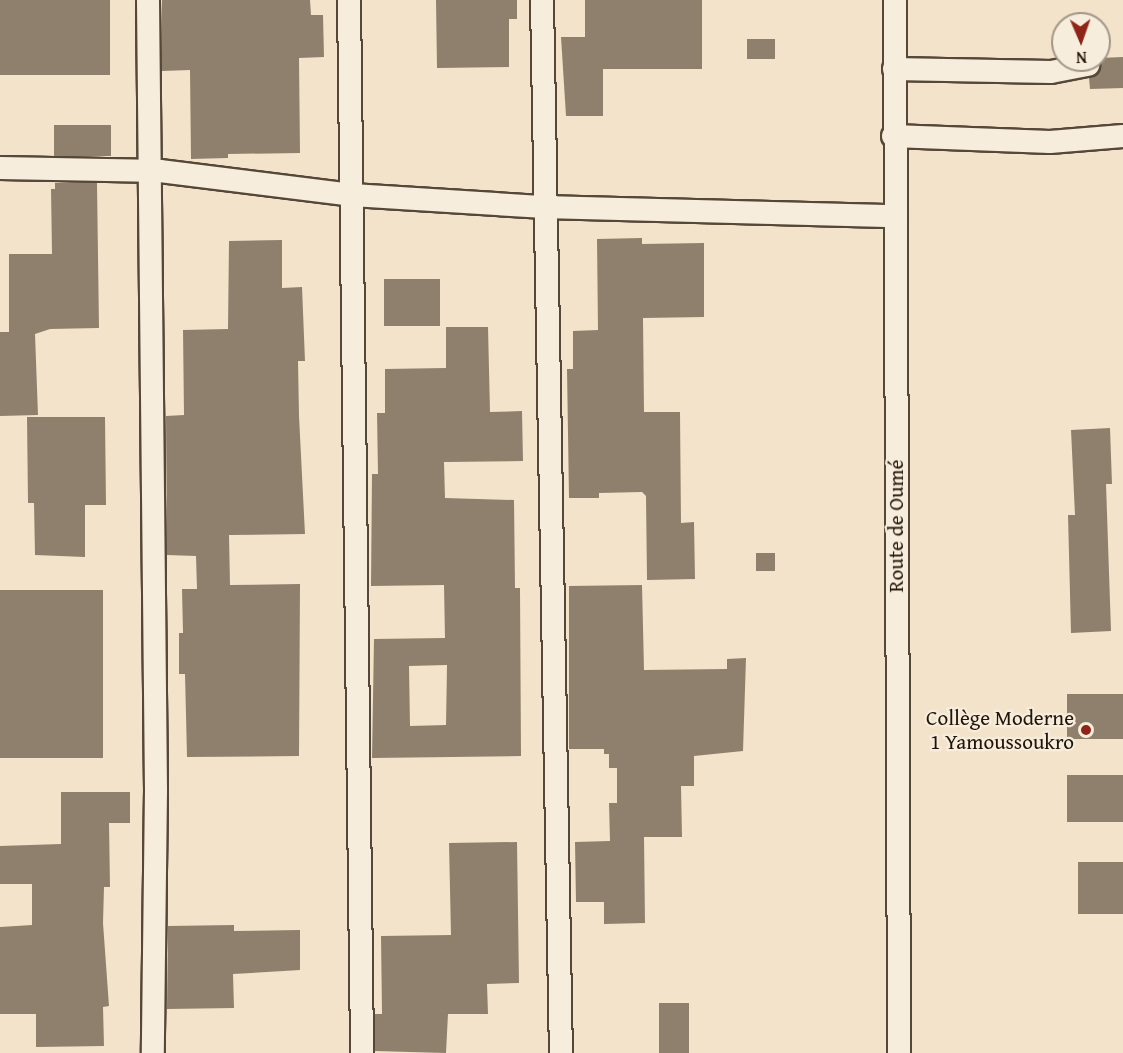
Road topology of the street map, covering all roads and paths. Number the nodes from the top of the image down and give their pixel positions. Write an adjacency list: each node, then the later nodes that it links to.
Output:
1 (148, 0): 10 (street)
2 (349, 0): 11 (street)
3 (542, 0): 12 (street)
4 (895, 0): 5 (street, Route de Oumé)
5 (894, 69): 6 (street); 7 (street, Route de Oumé)
6 (1051, 72)
7 (893, 136): 8 (street); 13 (street, Route de Oumé)
8 (1123, 136)
9 (0, 168): 10 (street)
10 (151, 171): 11 (street); 14 (street)
11 (352, 195): 12 (street); 15 (street)
12 (544, 207): 13 (street); 16 (street)
13 (894, 216): 17 (street, Route de Oumé)
14 (153, 1053)
15 (362, 1053)
16 (561, 1053)
17 (899, 1053)

